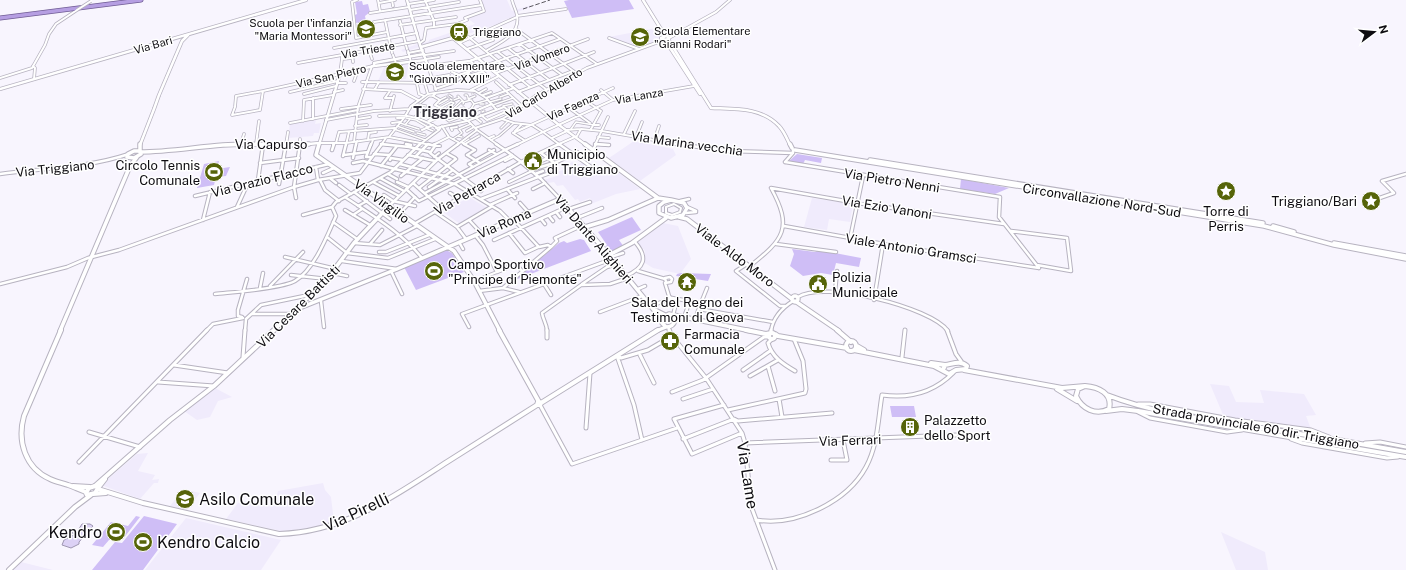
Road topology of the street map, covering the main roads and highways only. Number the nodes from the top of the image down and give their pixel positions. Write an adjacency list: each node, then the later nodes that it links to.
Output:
1 (134, 0): 6 (highway)
2 (141, 0): 6 (highway)
3 (306, 0): 7 (main road, Via Bari)
4 (407, 0): 12 (main road)
5 (642, 0): 9 (main road)
6 (0, 17)
7 (195, 32): 8 (main road, Via Bari); 11 (main road)
8 (182, 36): 10 (main road, Via Bari); 11 (main road)
9 (665, 38): 20 (main road); 20 (main road)
10 (170, 40): 11 (main road); 19 (main road, Via Bari)
11 (182, 41): 21 (main road, bridge)
12 (420, 42): 13 (main road); 14 (main road)
13 (427, 44): 14 (main road); 16 (main road)
14 (421, 47): 15 (main road)
15 (424, 54): 17 (main road); 18 (main road)
16 (478, 58): 17 (main road); 29 (main road)
17 (426, 59): 18 (main road, Via San Pietro)
18 (373, 63): 22 (main road, Via San Pietro)
19 (0, 89)
20 (704, 97): 42 (main road, Circonvallazione Nord-Sud)
21 (140, 144): 23 (main road); 25 (main road)
22 (319, 144): 24 (main road, Via Capurso); 33 (main road, Via Virgilio)
23 (140, 152): 24 (main road, Via Capurso); 25 (main road, Via Capurso); 26 (main road)
24 (154, 152): 26 (main road, Via Capurso)
25 (130, 153): 27 (main road)
26 (138, 156): 27 (main road, Via Capurso); 28 (main road)
27 (128, 158): 28 (main road)
28 (130, 166): 68 (main road)
29 (658, 198): 31 (main road); 32 (main road); 34 (main road)
30 (560, 200): 39 (main road, Via Dante Alighieri); 40 (main road, Via Roma)
31 (671, 200): 34 (main road); 35 (main road)
32 (646, 203): 34 (main road); 39 (main road)
33 (389, 206): 40 (main road, Via Virgilio); 44 (main road, Via Cesare Battisti)
34 (659, 207): 37 (main road)
35 (685, 214): 36 (main road); 38 (main road, Viale Aldo Moro)
36 (680, 217): 37 (main road); 38 (main road, Viale Aldo Moro)
37 (666, 218): 41 (main road)
38 (687, 219): 52 (main road, Viale Aldo Moro)
39 (584, 226): 41 (main road, Via Dante Alighieri)
40 (449, 247): 44 (main road, Via Roma); 64 (main road)
41 (611, 257): 43 (main road, Via Dante Alighieri)
42 (1406, 258)
43 (651, 307): 45 (main road); 48 (main road, Via Dante Alighieri)
44 (297, 309): 69 (main road, Via Cesare Battisti)
45 (665, 315): 46 (main road); 48 (main road)
46 (673, 316): 47 (main road); 49 (main road)
47 (682, 318): 49 (main road); 52 (main road)
48 (662, 321): 50 (main road); 51 (main road)
49 (675, 321): 50 (main road)
50 (667, 327): 51 (main road, Via Pirelli)
51 (659, 329): 64 (main road, Via Pirelli)
52 (846, 345): 53 (main road); 54 (main road)
53 (857, 346): 54 (main road); 55 (main road)
54 (854, 350): 58 (main road)
55 (945, 365): 56 (main road); 58 (main road)
56 (967, 366): 57 (main road); 59 (main road)
57 (961, 370): 58 (main road); 59 (main road)
58 (944, 371)
59 (981, 374): 61 (main road)
60 (1085, 386): 61 (main road); 62 (main road); 63 (main road)
61 (1052, 387): 63 (main road)
62 (1107, 395): 65 (main road); 66 (main road, Strada provinciale 60 dir. Triggiano)
63 (1080, 403): 65 (main road)
64 (539, 404): 70 (main road, Via Pirelli)
65 (1106, 411): 67 (main road)
66 (1406, 452)
67 (1406, 457)
68 (70, 485): 69 (main road, Via Pirelli); 71 (main road)
69 (95, 487): 70 (main road, Via Pirelli); 71 (main road, Via Cesare Battisti)
70 (108, 493): 71 (main road, Via Pirelli)
71 (89, 494): 72 (main road, Via Cesare Battisti)
72 (9, 570)

